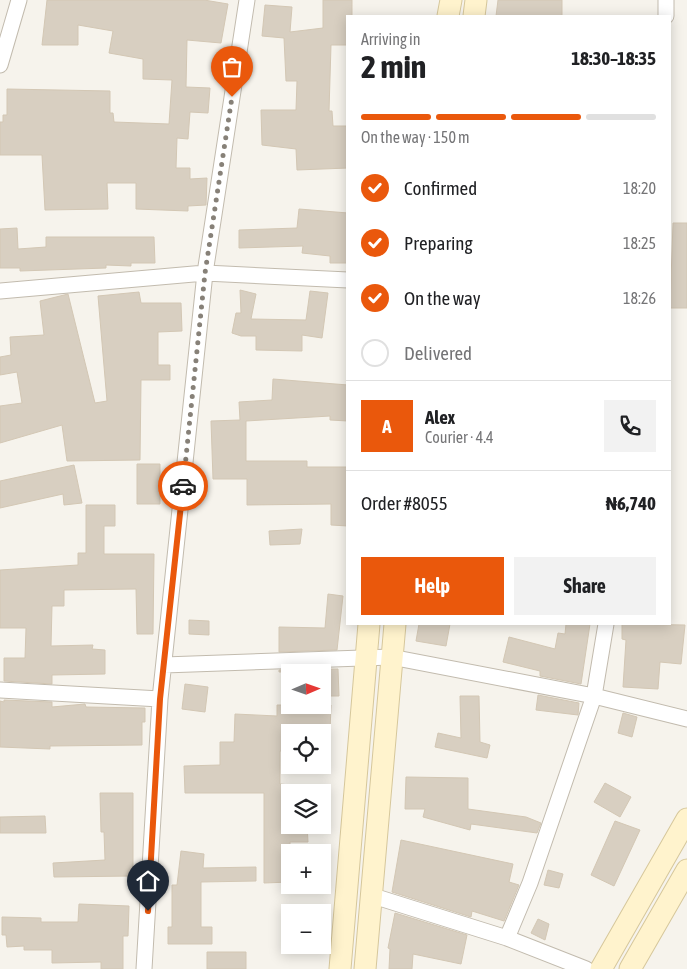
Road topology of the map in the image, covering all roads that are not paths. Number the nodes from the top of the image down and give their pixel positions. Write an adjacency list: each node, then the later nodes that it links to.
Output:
1 (19, 0): 9 (street)
2 (247, 0): 10 (street)
3 (451, 0): 6 (street)
4 (476, 0): 7 (street)
5 (666, 0): 8 (street)
6 (448, 15)
7 (474, 15)
8 (666, 15)
9 (0, 65)
10 (205, 273): 11 (street); 12 (street); 18 (street)
11 (346, 280)
12 (0, 290)
13 (370, 625): 17 (street)
14 (395, 625): 16 (street)
15 (606, 625): 20 (street)
16 (391, 657): 17 (street); 20 (street); 25 (street)
17 (366, 658): 18 (street); 28 (street)
18 (164, 665): 21 (street)
19 (0, 690): 21 (street)
20 (594, 696): 22 (street); 26 (street)
21 (160, 699): 27 (street)
22 (687, 718)
23 (687, 819): 31 (street)
24 (687, 870): 32 (street)
25 (370, 894): 26 (street); 29 (street)
26 (507, 938): 30 (street)
27 (144, 969)
28 (340, 969)
29 (365, 969)
30 (586, 969)
31 (601, 969)
32 (632, 969)

